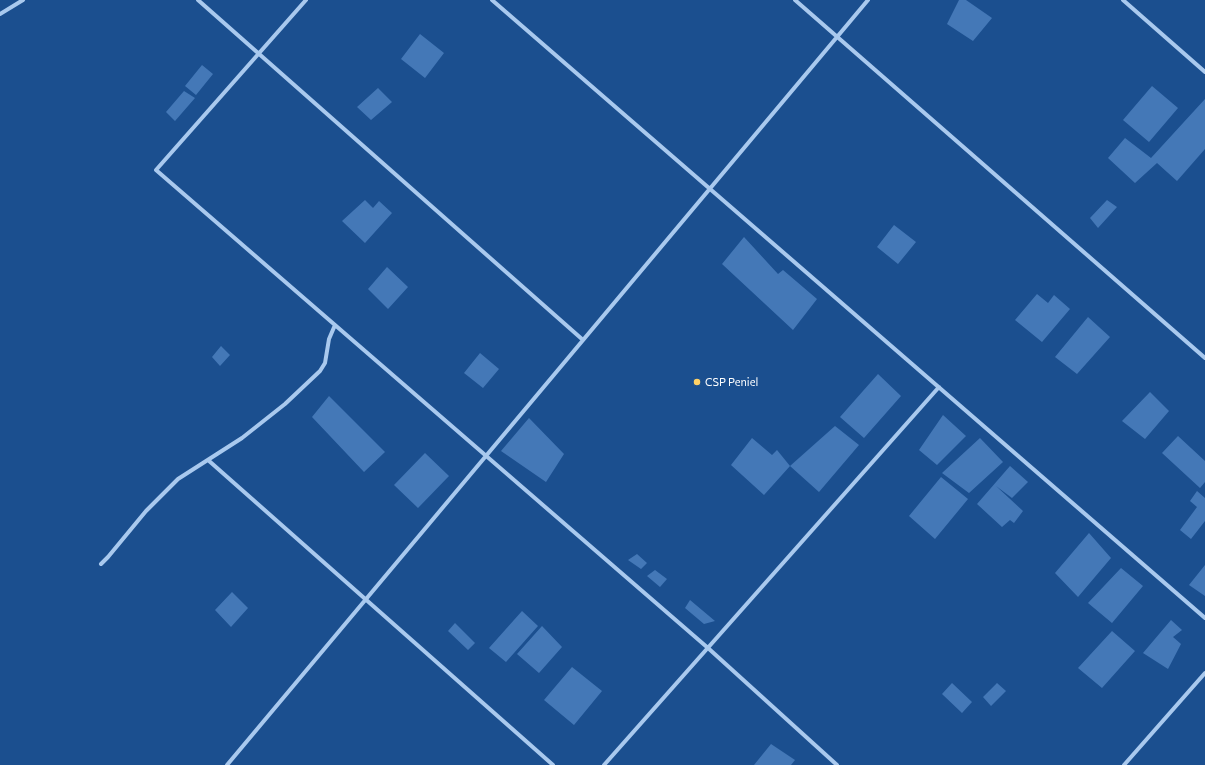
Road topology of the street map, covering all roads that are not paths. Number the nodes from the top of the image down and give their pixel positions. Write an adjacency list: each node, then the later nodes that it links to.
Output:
1 (23, 0): 8 (street)
2 (198, 0): 10 (street)
3 (306, 0): 10 (street)
4 (492, 0): 12 (street)
5 (795, 0): 9 (street)
6 (868, 0): 9 (street)
7 (1123, 0): 11 (street)
8 (0, 14)
9 (837, 37): 12 (street); 15 (street)
10 (259, 54): 13 (street); 14 (street)
11 (1205, 72)
12 (710, 188): 14 (street); 16 (street)
13 (335, 325): 17 (street); 18 (street)
14 (583, 340): 17 (street)
15 (1205, 358)
16 (939, 388): 21 (street); 22 (street)
17 (486, 456): 20 (street); 22 (street)
18 (208, 460): 19 (street); 20 (street)
19 (101, 564)
20 (366, 599): 24 (street); 25 (street)
21 (1205, 618)
22 (708, 648): 26 (street); 27 (street)
23 (1205, 673): 28 (street)
24 (227, 765)
25 (553, 765)
26 (604, 765)
27 (837, 765)
28 (1124, 765)

